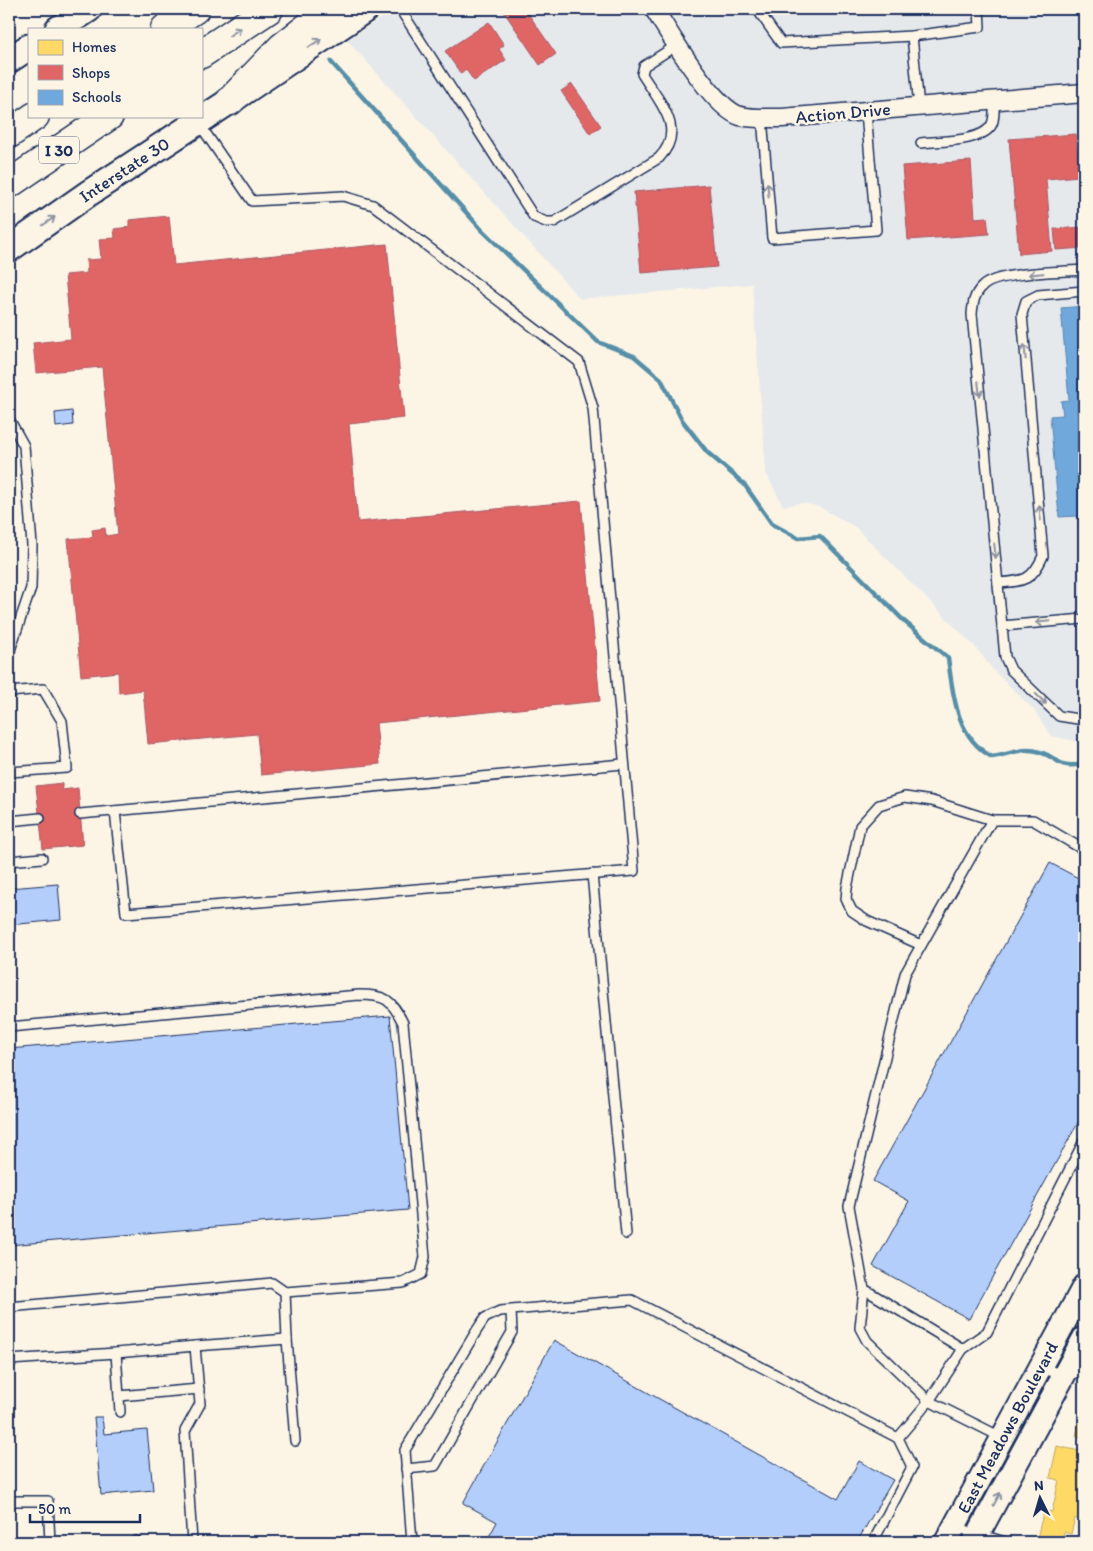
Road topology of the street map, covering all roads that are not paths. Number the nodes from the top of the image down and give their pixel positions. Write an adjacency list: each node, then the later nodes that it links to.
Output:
1 (89, 9): 10 (main road)
2 (194, 9): 11 (highway)
3 (269, 9): 15 (highway, one-way to 3)
4 (331, 9): 19 (highway)
5 (366, 9): 19 (main road, Interstate 30, one-way to 5)
6 (400, 9): 13 (lane)
7 (654, 9): 13 (street, Action Drive)
8 (757, 9): 12 (lane)
9 (978, 9): 12 (lane)
10 (60, 28)
11 (166, 28)
12 (912, 36): 20 (lane)
13 (677, 44): 22 (street, Action Drive)
14 (28, 49): 16 (main road)
15 (202, 53)
16 (9, 60)
17 (1084, 93): 18 (street, Action Drive)
18 (994, 100): 20 (street, Action Drive); 27 (lane)
19 (230, 101): 25 (main road, Interstate 30)
20 (919, 107): 21 (street, Action Drive)
21 (866, 112): 22 (street, Action Drive); 22 (lane, one-way to 22)
22 (762, 117)
23 (32, 118): 26 (highway, I 30)
24 (106, 118): 28 (highway, I 30)
25 (198, 122): 29 (main road, Interstate 30, one-way to 25); 39 (lane)
26 (9, 134)
27 (921, 143)
28 (9, 184)
29 (9, 249)
30 (1084, 270): 33 (lane, one-way to 33)
31 (1084, 291): 33 (lane, one-way to 31)
32 (9, 419): 36 (lane)
33 (998, 582): 35 (lane)
34 (1084, 619): 35 (lane, one-way to 35)
35 (1002, 626): 38 (lane, one-way to 38)
36 (9, 653)
37 (9, 692): 40 (lane)
38 (1084, 720)
39 (623, 764): 41 (lane); 49 (lane)
40 (9, 772)
41 (115, 811): 42 (lane); 49 (lane)
42 (80, 814)
43 (40, 818): 45 (lane)
44 (992, 820): 46 (lane); 50 (lane); 50 (lane)
45 (9, 821)
46 (1084, 850)
47 (42, 858): 48 (lane)
48 (9, 861)
49 (592, 874): 53 (lane)
50 (921, 945): 55 (lane)
51 (9, 1027): 56 (lane)
52 (1084, 1141): 62 (lane)
53 (626, 1234)
54 (1084, 1286): 65 (street, East Meadows Boulevard)
55 (864, 1289): 62 (lane); 69 (lane)
56 (285, 1292): 57 (lane); 60 (lane)
57 (9, 1307)
58 (511, 1310): 71 (lane); 74 (lane); 74 (lane)
59 (1084, 1338): 66 (street, East Meadows Boulevard)
60 (288, 1339): 61 (lane); 73 (lane)
61 (196, 1346): 63 (lane); 67 (lane)
62 (963, 1349): 69 (lane)
63 (116, 1353): 64 (lane); 68 (lane)
64 (9, 1360)
65 (1041, 1369): 66 (lane); 72 (street, East Meadows Boulevard)
66 (1074, 1373): 77 (street, East Meadows Boulevard, one-way to 66)
67 (199, 1389): 68 (lane); 79 (lane)
68 (119, 1396): 70 (lane)
69 (929, 1401): 71 (lane); 72 (lane)
70 (120, 1412)
71 (898, 1438): 81 (lane)
72 (1003, 1438): 76 (street, East Meadows Boulevard)
73 (295, 1441)
74 (406, 1469): 80 (lane)
75 (9, 1509): 78 (lane)
76 (950, 1535): 77 (lane)
77 (977, 1538): 82 (lane)
78 (50, 1542)
79 (192, 1542)
80 (412, 1542)
81 (873, 1542)
82 (1005, 1542)

